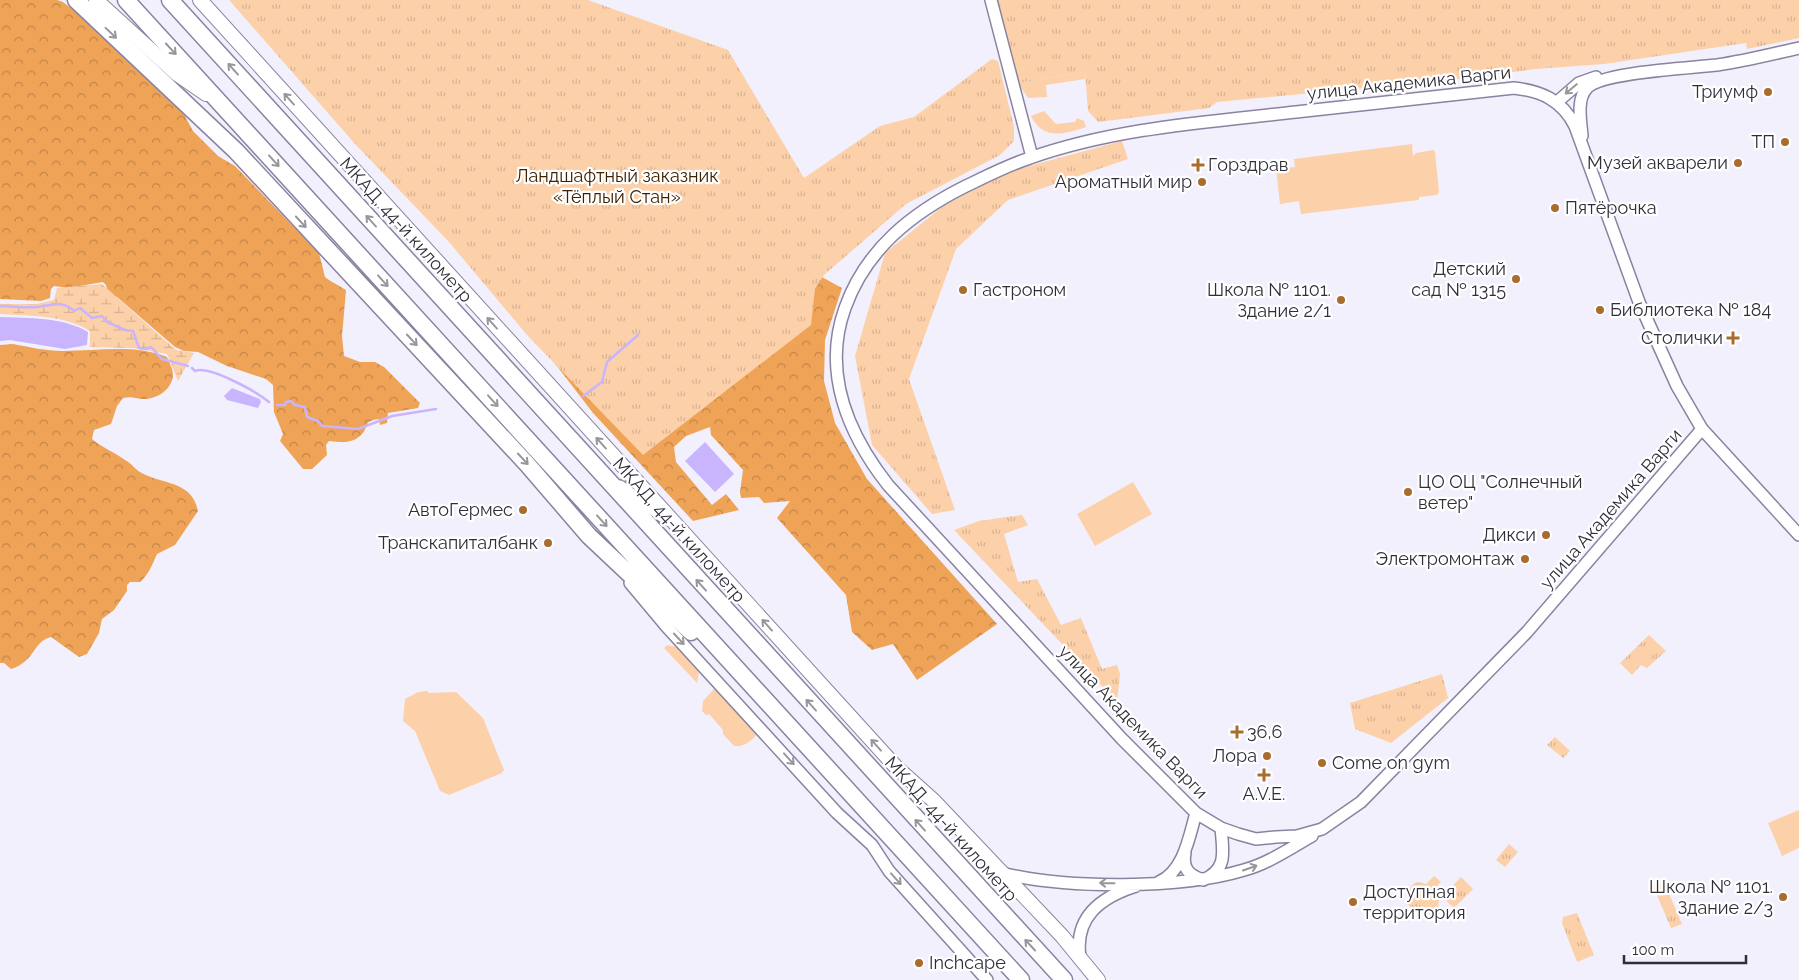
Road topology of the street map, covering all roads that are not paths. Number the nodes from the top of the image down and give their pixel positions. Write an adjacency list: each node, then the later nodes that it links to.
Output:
1 (76, 0): 19 (highway, one-way to 19)
2 (96, 0): 12 (main road)
3 (126, 0): 12 (highway, one-way to 12)
4 (170, 0): 8 (highway, МКАД, 44-й километр)
5 (181, 0): 8 (highway)
6 (200, 0): 17 (main road, one-way to 6)
7 (991, 0): 14 (street)
8 (187, 19): 16 (highway, МКАД, 44-й километр, one-way to 8)
9 (1799, 48): 10 (street)
10 (1622, 76): 11 (street, one-way to 11); 13 (street)
11 (1557, 102): 13 (street, улица Академика Варги); 14 (street, улица Академика Варги)
12 (224, 106): 20 (highway, one-way to 20)
13 (1582, 142): 15 (street, улица Академика Варги)
14 (1032, 157): 21 (street, улица Академика Варги)
15 (1702, 429): 18 (street); 22 (street, улица Академика Варги)
16 (592, 465): 17 (street); 31 (highway, МКАД, 44-й километр, one-way to 16)
17 (681, 531): 25 (main road, one-way to 17)
18 (1799, 535)
19 (589, 536): 20 (highway); 29 (street, one-way to 29)
20 (745, 679): 30 (highway)
21 (1196, 813): 23 (street, улица Академика Варги); 24 (street)
22 (1330, 824): 23 (street, улица Академика Варги); 26 (street, one-way to 22)
23 (1221, 828): 26 (street)
24 (1187, 844): 26 (street); 27 (street)
25 (1002, 873): 27 (street, one-way to 25); 28 (main road)
26 (1203, 880): 27 (street)
27 (1155, 883): 28 (street)
28 (1080, 957): 32 (main road)
29 (987, 980)
30 (1021, 980)
31 (1064, 980)
32 (1098, 980)

